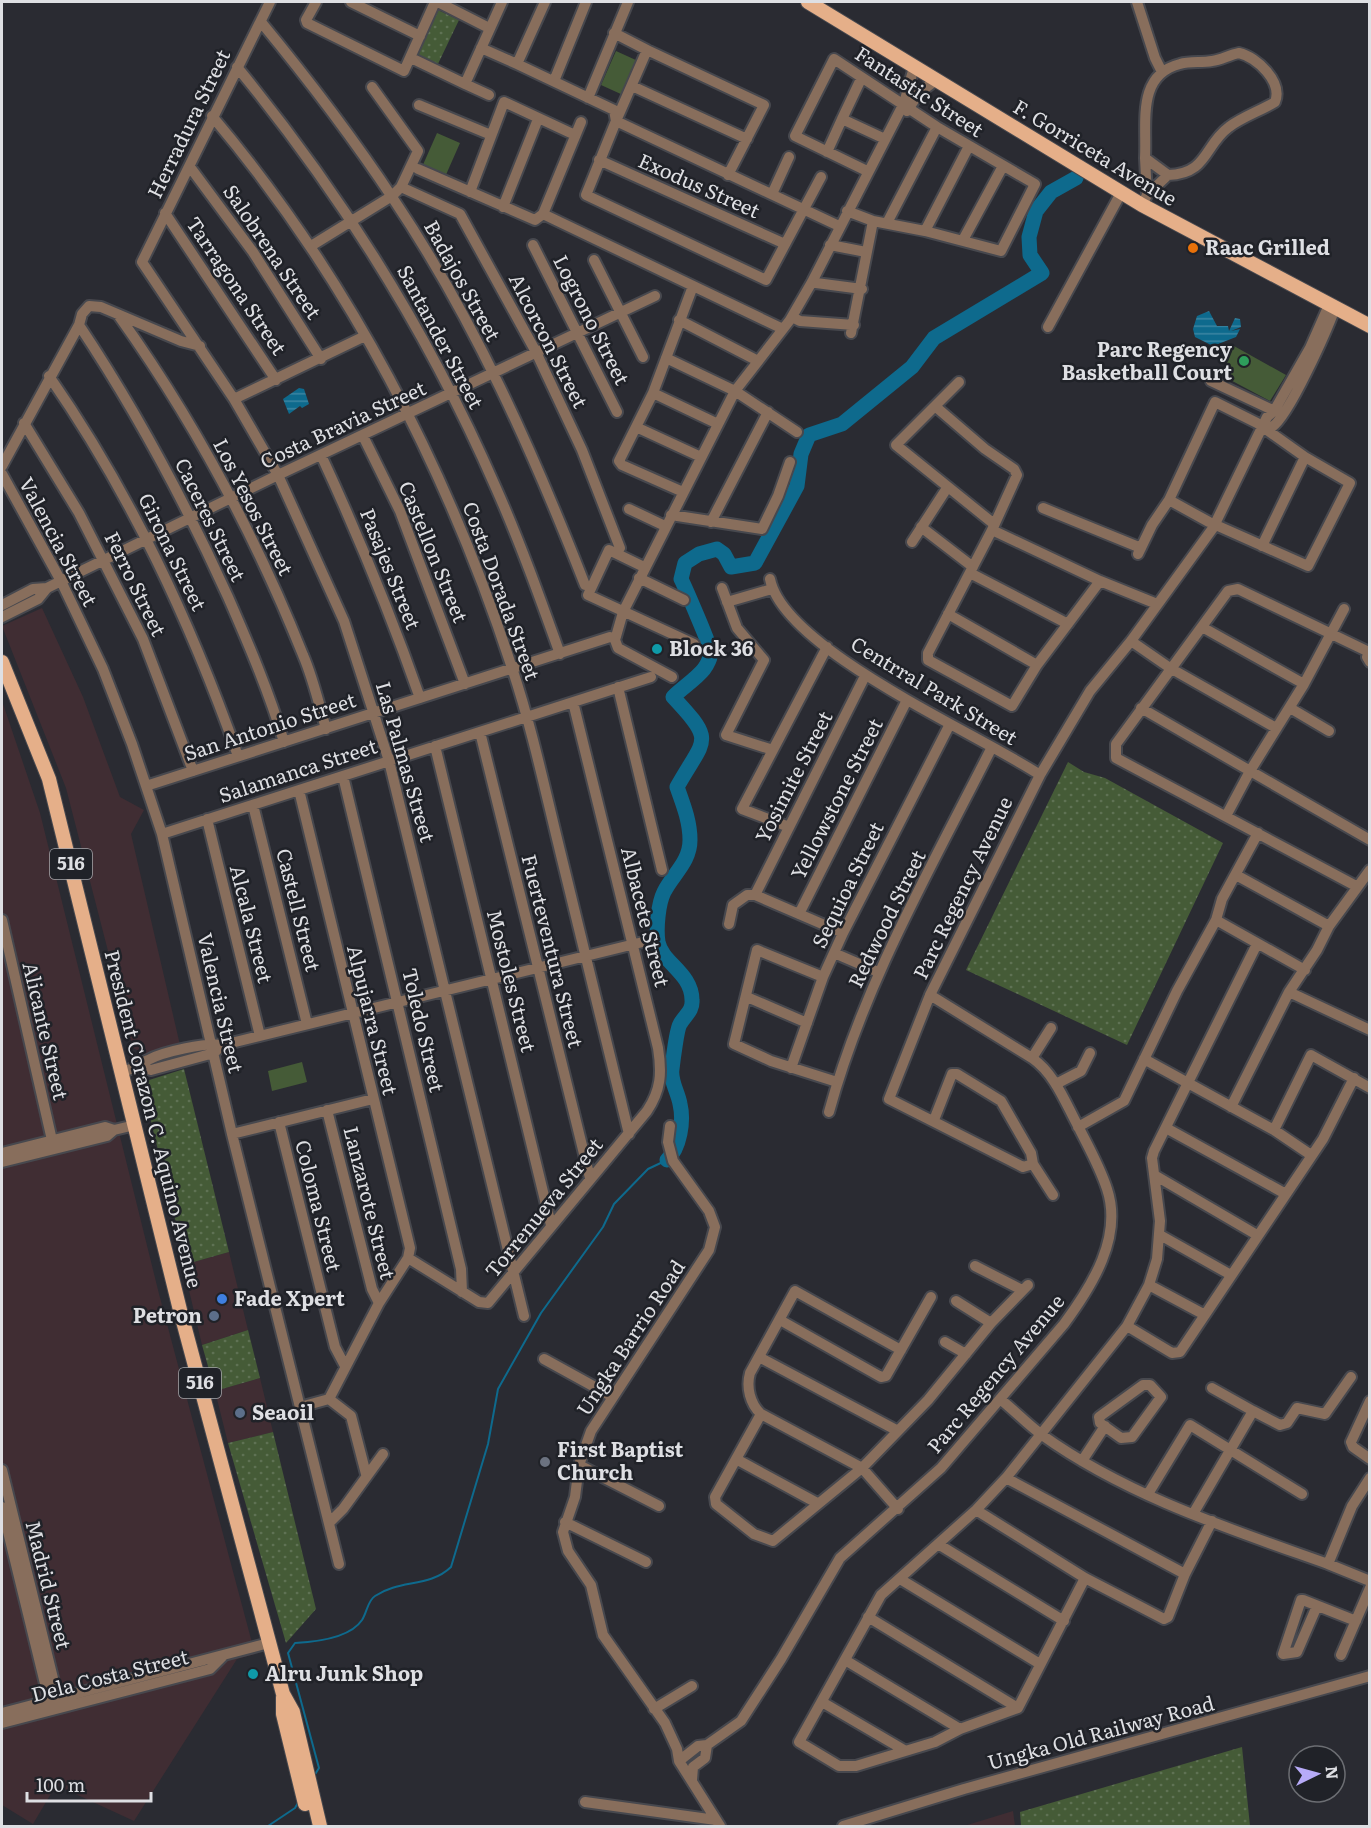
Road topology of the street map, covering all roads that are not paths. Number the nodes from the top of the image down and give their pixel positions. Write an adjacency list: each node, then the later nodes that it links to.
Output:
1 (316, 2): 17 (street)
2 (351, 2): 14 (street)
3 (437, 2): 12 (street); 14 (street)
4 (502, 2): 12 (street)
5 (545, 2): 18 (street)
6 (586, 2): 24 (street)
7 (627, 2): 13 (street)
8 (808, 2): 20 (main road, F. Gorriceta Avenue)
9 (1137, 2): 21 (street)
10 (266, 3): 11 (street, Herradura Street)
11 (261, 22): 19 (street, Herradura Street); 58 (street, Badajos Street)
12 (489, 28): 15 (street)
13 (614, 33): 16 (street); 29 (street)
14 (420, 36): 17 (street)
15 (481, 48): 18 (street); 25 (street)
16 (647, 50): 26 (street); 40 (street)
17 (411, 58): 25 (street)
18 (517, 64): 24 (street)
19 (237, 67): 32 (street, Herradura Street); 65 (street, Santander Street)
20 (914, 67): 23 (main road, F. Gorriceta Avenue); 30 (street)
21 (1162, 72): 45 (street); 52 (street)
22 (861, 78): 30 (street, Fantastic Street); 34 (street); 43 (street, Fantastic Street)
23 (936, 80): 30 (street); 56 (main road, F. Gorriceta Avenue)
24 (554, 81): 29 (street)
25 (465, 84): 28 (street)
26 (632, 86): 36 (street); 40 (street)
27 (372, 87): 54 (street)
28 (489, 95)
29 (588, 98): 36 (street)
30 (907, 104): 37 (street, Fantastic Street); 41 (street); 62 (street)
31 (419, 105): 38 (street)
32 (212, 116): 47 (street, Herradura Street); 73 (street, Costa Dorada Street)
33 (538, 119): 38 (street); 39 (street); 60 (street)
34 (842, 119): 41 (street); 43 (street)
35 (581, 122): 39 (street)
36 (616, 122): 46 (street); 51 (street)
37 (937, 127): 42 (street, Fantastic Street); 67 (street)
38 (491, 135): 55 (street)
39 (575, 135): 64 (street)
40 (747, 139): 51 (street)
41 (885, 139): 50 (street)
42 (969, 146): 48 (street, Fantastic Street); 69 (street)
43 (827, 152): 50 (street, Fantastic Street)
44 (789, 157): 57 (street)
45 (1145, 158): 52 (street); 59 (street)
46 (599, 160): 71 (street, Exodus Street); 71 (street)
47 (190, 166): 63 (street, Herradura Street); 96 (street, Salobrena Street)
48 (1003, 166): 70 (street); 70 (street, Fantastic Street)
49 (418, 169): 55 (street)
50 (867, 171): 62 (street)
51 (729, 174): 57 (street)
52 (1168, 175): 59 (street)
53 (821, 177): 61 (street)
54 (401, 187): 58 (street); 93 (street, Alcorcon Street)
55 (470, 192): 60 (street)
56 (1121, 193): 59 (main road, F. Gorriceta Avenue); 89 (street)
57 (772, 194): 61 (street)
58 (392, 196): 65 (street); 98 (street, Badajos Street)
59 (1145, 200): 82 (main road, F. Gorriceta Avenue)
60 (504, 207): 64 (street)
61 (805, 209): 68 (street); 71 (street)
62 (850, 212): 66 (street); 68 (street); 74 (street)
63 (165, 213): 77 (street, Herradura Street); 100 (street, Tarragona Street)
64 (543, 214): 79 (street)
65 (352, 221): 73 (street); 104 (street, Santander Street)
66 (873, 221): 67 (street); 75 (street)
67 (887, 223): 69 (street)
68 (839, 226): 74 (street)
69 (925, 231): 70 (street)
70 (963, 240)
71 (785, 244)
72 (533, 245): 90 (street, Logrono Street)
73 (311, 246): 91 (street, Costa Dorada Street)
74 (833, 246): 75 (street); 78 (street); 86 (street)
75 (866, 252): 80 (street)
76 (594, 260): 83 (street)
77 (142, 262): 92 (street, Las Palmas Street)
78 (816, 283): 80 (street); 86 (street)
79 (693, 285): 85 (street); 86 (street)
80 (862, 289): 86 (street)
81 (655, 296): 83 (street, Costa Bravia Street)
82 (1332, 306): 88 (main road, F. Gorriceta Avenue); 110 (street)
83 (622, 312): 90 (street, Costa Bravia Street); 94 (street)
84 (119, 316): 87 (street); 92 (street); 127 (street, Los Yesos Street)
85 (679, 320): 95 (street); 97 (street)
86 (790, 321): 97 (street)
87 (79, 325): 99 (street); 132 (street, Caceres Street)
88 (1370, 326)
89 (1048, 327)
90 (579, 332): 93 (street, Costa Bravia Street); 108 (street, Logrono Street)
91 (365, 336): 96 (street); 111 (street, Costa Dorada Street)
92 (200, 346): 106 (street, Las Palmas Street)
93 (536, 352): 98 (street, Costa Bravia Street); 141 (street, Alcorcon Street)
94 (643, 357)
95 (666, 358): 103 (street); 105 (street)
96 (321, 359): 100 (street)
97 (758, 361): 103 (street)
98 (493, 373): 104 (street, Costa Bravia Street); 147 (street, Badajos Street)
99 (49, 375): 112 (street); 138 (street, Girona Street)
100 (276, 380): 106 (street)
101 (1211, 381): 110 (street)
102 (959, 382): 107 (street)
103 (735, 391): 109 (street); 113 (street)
104 (451, 393): 111 (street, Costa Bravia Street); 166 (street, Santander Street)
105 (653, 393): 113 (street); 114 (street)
106 (234, 399): 124 (street, Las Palmas Street)
107 (936, 407): 125 (street); 137 (street)
108 (617, 412)
109 (768, 412): 116 (street); 133 (street)
110 (1276, 412): 115 (street)
111 (408, 415): 117 (street, Costa Bravia Street); 170 (street, Costa Dorada Street)
112 (24, 423): 122 (street); 142 (street, Ferro Street)
113 (718, 424): 119 (street)
114 (636, 428): 119 (street); 126 (street)
115 (1263, 429): 120 (street); 128 (street); 134 (street, Parc Regency Avenue)
116 (797, 432)
117 (363, 436): 118 (street, Costa Bravia Street); 175 (street, Castellon Street)
118 (321, 455): 124 (street, Costa Bravia Street); 178 (street, Pasajes Street)
119 (701, 457): 126 (street)
120 (1305, 457): 140 (street); 140 (street)
121 (790, 462): 133 (street)
122 (2, 466)
123 (2, 474): 145 (street, Valencia Street)
124 (278, 475): 127 (street, Costa Bravia Street); 183 (street, Las Palmas Street)
125 (947, 488): 136 (street); 137 (street)
126 (683, 492): 131 (street)
127 (232, 498): 132 (street, Costa Bravia Street); 187 (street, Los Yesos Street)
128 (1169, 500): 129 (street); 134 (street)
129 (1043, 508)
130 (630, 509): 135 (street)
131 (671, 515): 133 (street); 135 (street)
132 (192, 517): 138 (street, Costa Bravia Street); 190 (street, Caceres Street)
133 (711, 522)
134 (1214, 525): 140 (street); 152 (street, Parc Regency Avenue)
135 (665, 526): 144 (street)
136 (921, 527): 139 (street); 143 (street)
137 (993, 527): 143 (street); 146 (street)
138 (148, 538): 142 (street, Costa Bravia Street); 194 (street, Girona Street)
139 (912, 542)
140 (1262, 546)
141 (620, 548)
142 (104, 559): 145 (street, Costa Bravia Street); 196 (street, Ferro Street)
143 (971, 570): 156 (street); 158 (street)
144 (642, 573): 150 (street); 155 (street); 155 (street)
145 (61, 581): 148 (street, Costa Bravia Street); 200 (street, Valencia Street)
146 (1100, 581): 152 (street); 158 (street)
147 (585, 585)
148 (47, 588): 153 (street, Costa Bravia Street); 157 (street, Costa Bravia Street)
149 (722, 588): 151 (street)
150 (684, 600)
151 (727, 602): 164 (street, Centrral Park Street); 193 (street)
152 (1157, 604): 162 (street, Parc Regency Avenue)
153 (2, 605)
154 (1344, 609): 160 (street)
155 (623, 612): 163 (street); 174 (street)
156 (948, 614): 169 (street); 169 (street)
157 (2, 617)
158 (1068, 624): 169 (street)
159 (1202, 627): 160 (street); 171 (street); 176 (street)
160 (1330, 634): 165 (street); 176 (street)
161 (610, 637): 166 (street, San Antonio Street)
162 (1131, 641): 171 (street); 198 (street, Parc Regency Avenue)
163 (694, 644)
164 (827, 648): 172 (street, Centrral Park Street); 193 (street)
165 (1369, 652): 168 (street)
166 (560, 654): 170 (street, San Antonio Street)
167 (2, 662): 246 (main road, President Corazon C. Aquino Avenue / 516)
168 (1370, 663)
169 (1037, 665)
170 (513, 669): 175 (street, San Antonio Street); 184 (street, Costa Dorada Street)
171 (1170, 669): 181 (street); 186 (street)
172 (865, 676): 179 (street, Centrral Park Street); 205 (street, Yosimite Street)
173 (651, 677): 177 (street, Salamanca Street)
174 (672, 677)
175 (465, 684): 178 (street, San Antonio Street)
176 (1304, 684): 182 (street)
177 (618, 687): 180 (street, Salamanca Street); 209 (street)
178 (420, 698): 183 (street, San Antonio Street)
179 (907, 700): 185 (street, Centrral Park Street); 214 (street, Yellowstone Street)
180 (573, 702): 184 (street, Salamanca Street); 221 (street, Albacete Street)
181 (1140, 708): 197 (street); 203 (street)
182 (1290, 708): 186 (street); 188 (street)
183 (374, 711): 187 (street, San Antonio Street); 195 (street, Las Palmas Street)
184 (527, 717): 189 (street, Salamanca Street); 224 (street, Costa Dorada Street)
185 (950, 724): 192 (street, Centrral Park Street); 219 (street, Sequioa Street)
186 (1276, 728): 197 (street)
187 (326, 729): 190 (street, San Antonio Street)
188 (1329, 731)
189 (480, 732): 191 (street, Salamanca Street); 225 (street, Fuerteventura Street)
190 (284, 742): 194 (street, San Antonio Street)
191 (435, 746): 195 (street, Salamanca Street); 229 (street, Mostoles Street)
192 (992, 747): 198 (street, Centrral Park Street); 227 (street, Redwood Street)
193 (773, 750): 205 (street)
194 (238, 756): 196 (street, San Antonio Street)
195 (389, 761): 199 (street, Salamanca Street); 230 (street, Las Palmas Street)
196 (193, 771): 200 (street, San Antonio Street)
197 (1250, 771): 203 (street); 208 (street)
198 (1040, 775): 232 (street, Parc Regency Avenue)
199 (343, 776): 201 (street, Salamanca Street); 234 (street, Toledo Street)
200 (146, 786): 207 (street, Valencia Street)
201 (299, 790): 202 (street, Salamanca Street); 235 (street, Alpujarra Street)
202 (253, 805): 204 (street, Salamanca Street); 237 (street, Castell Street)
203 (1226, 816): 206 (street)
204 (207, 819): 207 (street, Salamanca Street); 240 (street, Alcala Street)
205 (789, 827): 213 (street, Yosimite Street)
206 (1258, 832): 211 (street); 212 (street)
207 (162, 834): 241 (street, Valencia Street)
208 (1370, 840)
209 (662, 870)
210 (1370, 870): 212 (street)
211 (1236, 876): 216 (street); 218 (street)
212 (1356, 886): 218 (street)
213 (755, 895): 214 (street); 217 (street)
214 (799, 914): 219 (street)
215 (2, 920): 265 (street, Alicante Street)
216 (1216, 920): 222 (street); 244 (street)
217 (729, 924)
218 (1329, 926): 226 (street)
219 (843, 933): 223 (street, Sequioa Street)
220 (647, 941): 221 (street)
221 (633, 944): 224 (street); 264 (street, Albacete Street)
222 (1257, 944): 226 (street); 250 (street)
223 (834, 953): 227 (street); 228 (street, Sequioa Street)
224 (586, 956): 225 (street); 264 (street, Costa Dorada Street)
225 (537, 968): 229 (street); 271 (street, Fuerteventura Street)
226 (1305, 970): 231 (street)
227 (878, 972): 248 (street, Redwood Street)
228 (823, 977): 233 (street); 236 (street, Sequioa Street)
229 (492, 979): 230 (street); 274 (street, Mostoles Street)
230 (445, 990): 234 (street); 279 (street, Las Palmas Street)
231 (1289, 992): 239 (street); 253 (street)
232 (930, 995): 243 (street, Parc Regency Avenue); 256 (street)
233 (747, 997): 236 (street); 245 (street)
234 (398, 1002): 235 (street); 282 (street, Toledo Street)
235 (352, 1014): 237 (street); 252 (street, Alpujarra Street)
236 (807, 1023): 245 (street, Sequioa Street)
237 (307, 1024): 240 (street)
238 (1051, 1028): 243 (street)
239 (1370, 1030)
240 (260, 1036): 241 (street)
241 (216, 1047): 246 (street); 263 (street, Valencia Street)
242 (1090, 1053): 249 (street)
243 (1032, 1058): 249 (street, Parc Regency Avenue)
244 (1144, 1059): 250 (street); 260 (street)
245 (791, 1068): 248 (street)
246 (122, 1072): 258 (main road, President Corazon C. Aquino Avenue / 516)
247 (1354, 1078): 251 (street); 262 (street); 267 (street)
248 (837, 1082): 255 (street, Redwood Street)
249 (1056, 1084): 260 (street, Parc Regency Avenue)
250 (1188, 1084): 253 (street); 261 (street)
251 (1370, 1088)
252 (373, 1098): 254 (street); 277 (street, Alpujarra Street)
253 (1231, 1107): 262 (street)
254 (327, 1110): 257 (street); 285 (street, Lanzarote Street)
255 (829, 1112)
256 (934, 1120): 269 (street); 269 (street)
257 (279, 1122): 263 (street); 296 (street, Coloma Street)
258 (135, 1125): 265 (street); 344 (main road, President Corazon C. Aquino Avenue / 516)
259 (670, 1126): 299 (street, Ungka Barrio Road)
260 (1078, 1127): 301 (street, Parc Regency Avenue)
261 (1166, 1128): 270 (street); 272 (street)
262 (1274, 1130): 267 (street)
263 (232, 1134): 303 (street, Valencia Street)
264 (629, 1134): 271 (street, Torrenueva Street)
265 (52, 1145): 266 (street); 268 (street)
266 (2, 1153)
267 (1311, 1155): 272 (street)
268 (2, 1162)
269 (1033, 1164): 273 (street)
270 (1156, 1176): 275 (street); 276 (street)
271 (590, 1178): 274 (street, Torrenueva Street)
272 (1284, 1194): 276 (street)
273 (1053, 1195)
274 (551, 1225): 279 (street, Torrenueva Street)
275 (1160, 1235): 280 (street); 281 (street)
276 (1257, 1235): 280 (street)
277 (408, 1258): 282 (street, Torrenueva Street); 285 (street)
278 (975, 1266): 289 (street)
279 (513, 1271): 282 (street, Torrenueva Street); 287 (street, Las Palmas Street)
280 (1231, 1275): 286 (street)
281 (1149, 1285): 286 (street); 290 (street)
282 (462, 1292)
283 (931, 1297): 292 (street)
284 (956, 1301): 289 (street)
285 (379, 1303): 296 (street)
286 (1205, 1315): 290 (street)
287 (524, 1316)
288 (780, 1320): 292 (street); 292 (street); 294 (street)
289 (991, 1323): 293 (street)
290 (1127, 1326): 308 (street)
291 (945, 1342): 293 (street)
292 (901, 1350)
293 (966, 1354): 307 (street)
294 (759, 1357): 305 (street); 307 (street)
295 (544, 1359): 299 (street)
296 (345, 1366): 300 (street)
297 (1351, 1377): 304 (street)
298 (1212, 1388): 304 (street)
299 (613, 1397): 314 (street, Ungka Barrio Road)
300 (329, 1399): 303 (street); 317 (street)
301 (1000, 1399): 308 (street); 325 (street, Parc Regency Avenue)
302 (1370, 1401): 311 (street)
303 (300, 1407): 329 (street, Valencia Street)
304 (1253, 1411): 309 (street)
305 (761, 1414): 312 (street); 315 (street)
306 (1105, 1426): 306 (street); 313 (street)
307 (898, 1431): 315 (street)
308 (1041, 1434): 313 (street); 318 (street)
309 (1230, 1449): 320 (street); 321 (street); 327 (street)
310 (383, 1454): 317 (street)
311 (1370, 1458)
312 (736, 1459): 322 (street); 322 (street)
313 (1082, 1461): 320 (street)
314 (579, 1465): 323 (street); 330 (street, Ungka Barrio Road)
315 (862, 1468): 322 (street); 325 (street)
316 (2, 1470): 351 (street, Madrid Street)
317 (366, 1474): 329 (street)
318 (1006, 1478): 326 (street); 335 (street)
319 (1370, 1478): 334 (street)
320 (1148, 1494): 327 (street)
321 (1302, 1494)
322 (817, 1503)
323 (659, 1506)
324 (2, 1507): 351 (street, Madrid Street)
325 (898, 1509): 357 (street, Parc Regency Avenue)
326 (976, 1510): 331 (street); 336 (street)
327 (1193, 1514): 328 (street)
328 (1212, 1521): 334 (street); 335 (street)
329 (330, 1522): 333 (street, Valencia Street)
330 (565, 1522): 332 (street); 353 (street, Ungka Barrio Road)
331 (938, 1544): 337 (street); 342 (street)
332 (646, 1562)
333 (339, 1564)
334 (1328, 1564): 338 (street)
335 (1185, 1574): 336 (street)
336 (1085, 1578): 342 (street)
337 (900, 1579): 341 (street); 347 (street)
338 (1370, 1581)
339 (1370, 1588): 343 (street)
340 (1317, 1606): 340 (street); 343 (street)
341 (868, 1617): 346 (street); 352 (street)
342 (1064, 1621): 347 (street)
343 (1356, 1621): 345 (street)
344 (269, 1643): 351 (street, Dela Costa Street); 362 (main road, President Corazon C. Aquino Avenue / 516)
345 (1341, 1654)
346 (845, 1660): 350 (street); 356 (street)
347 (1040, 1664): 352 (street)
348 (1370, 1676): 366 (street, Ungka Old Railway Road)
349 (692, 1686): 353 (street)
350 (822, 1702): 358 (street); 358 (street)
351 (54, 1704): 354 (street, Dela Costa Street); 355 (street, Dela Costa Street)
352 (1018, 1708): 356 (street)
353 (654, 1709): 359 (street, Ungka Barrio Road)
354 (2, 1713)
355 (2, 1723)
356 (960, 1729): 358 (street)
357 (707, 1745): 359 (street, Parc Regency Avenue); 360 (street)
358 (904, 1750)
359 (679, 1761): 360 (street, Ungka Barrio Road)
360 (692, 1781): 363 (street, Ungka Barrio Road)
361 (585, 1802): 363 (street)
362 (310, 1803): 364 (main road, President Corazon C. Aquino Avenue / 516); 365 (main road, President Corazon C. Aquino Avenue / 516)
363 (718, 1823)
364 (311, 1827)
365 (320, 1827)
366 (843, 1827)

